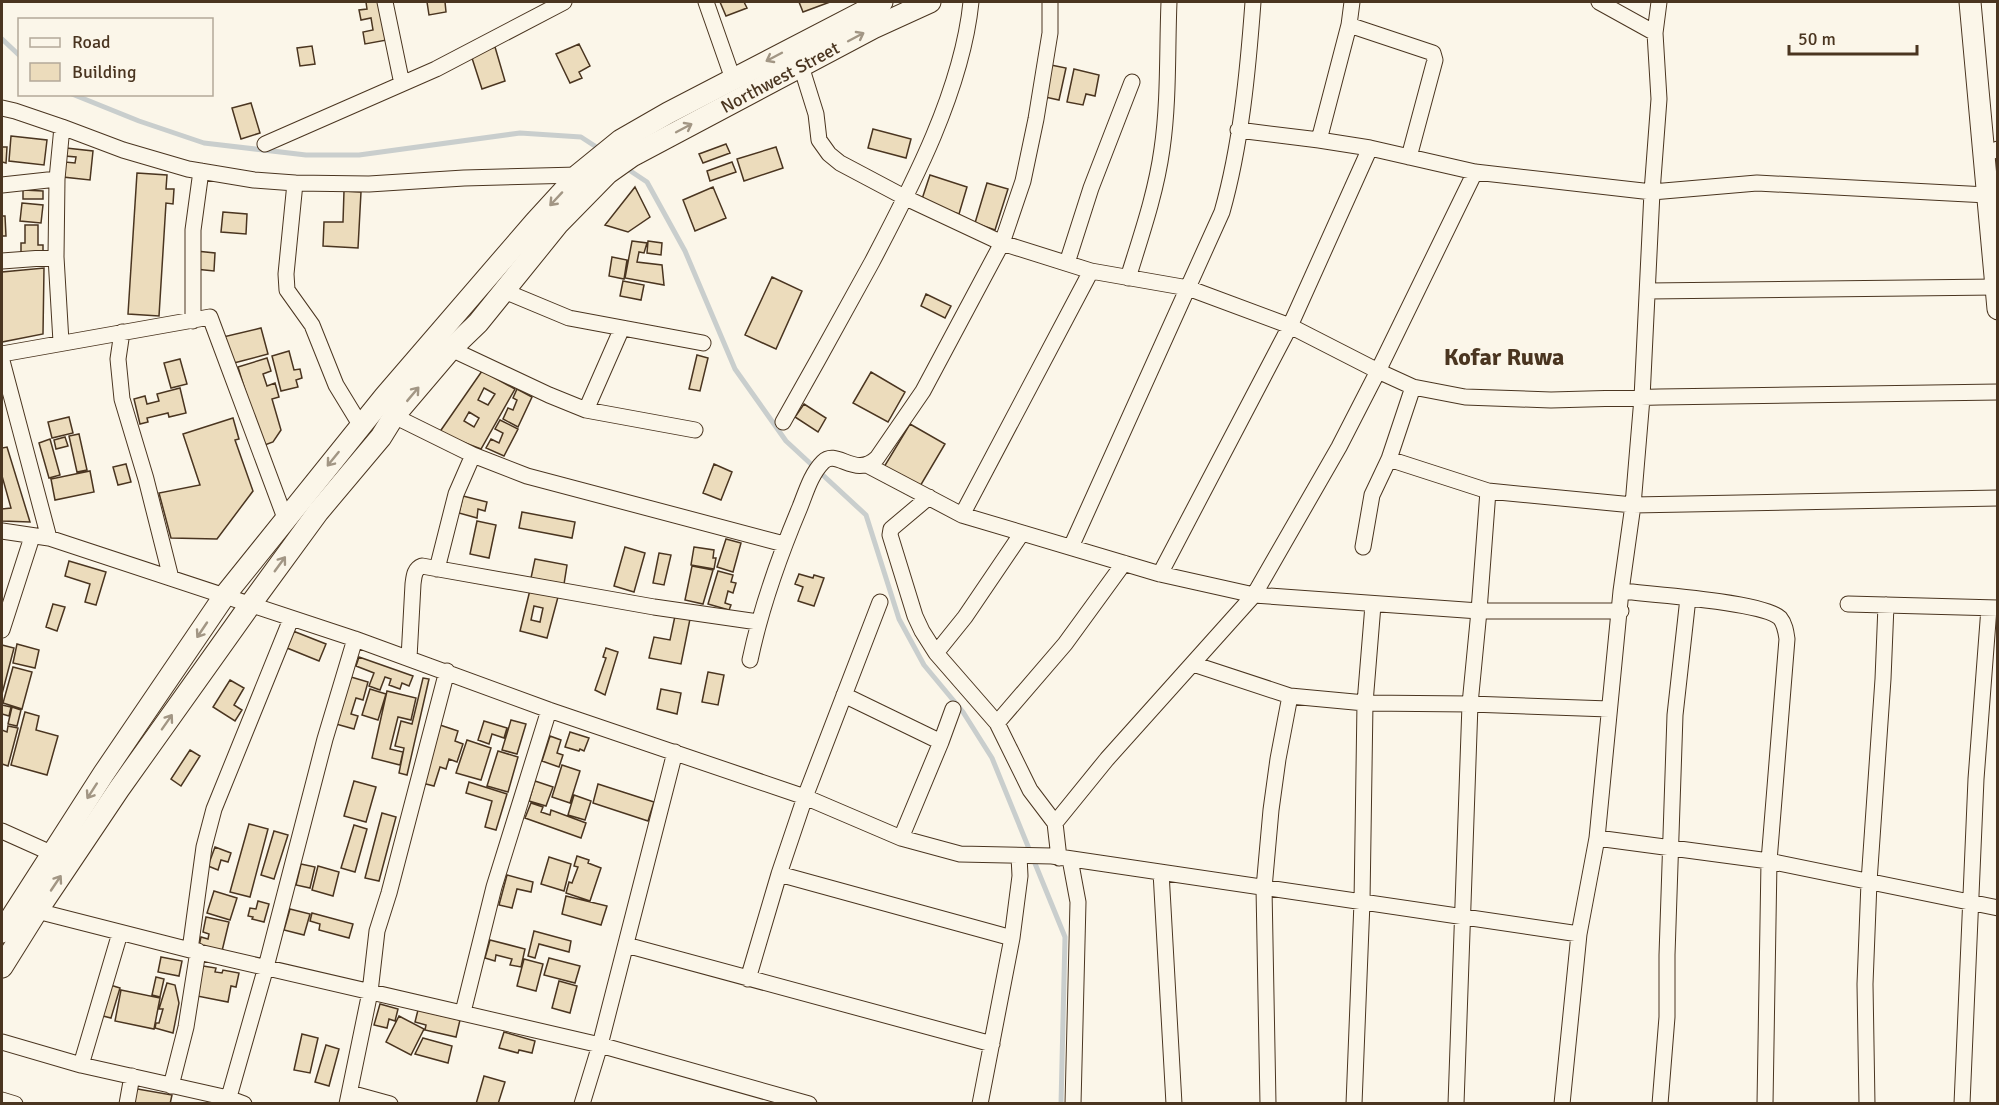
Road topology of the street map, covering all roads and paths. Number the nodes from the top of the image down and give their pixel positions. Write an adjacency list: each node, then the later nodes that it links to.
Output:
1 (385, 2): 20 (street)
2 (564, 2): 20 (street)
3 (706, 2): 18 (street)
4 (882, 2): 14 (main road, Northwest Street)
5 (930, 2): 17 (main road, Northwest Street, one-way to 5)
6 (970, 2): 39 (street)
7 (1050, 2): 40 (street)
8 (1169, 2): 45 (street)
9 (1253, 2): 23 (street)
10 (1352, 2): 15 (street)
11 (1599, 2): 16 (street)
12 (1659, 2): 16 (street)
13 (1970, 2): 28 (main road)
14 (856, 7): 18 (main road, Northwest Street, one-way to 18)
15 (1348, 25): 24 (street); 29 (street)
16 (1655, 33): 37 (street)
17 (801, 66): 26 (main road, Northwest Street, one-way to 17); 39 (street)
18 (733, 79): 26 (main road, Northwest Street)
19 (1132, 82): 43 (street)
20 (402, 84): 25 (street)
21 (2, 108): 22 (street)
22 (62, 127): 31 (street); 34 (street)
23 (1238, 130): 24 (street); 47 (street)
24 (1319, 140): 27 (street)
25 (265, 144)
26 (626, 148): 30 (main road)
27 (1370, 148): 29 (street); 52 (street)
28 (1990, 152): 38 (main road)
29 (1409, 157): 32 (street)
30 (603, 166): 33 (main road); 48 (main road)
31 (201, 171): 35 (street); 51 (street)
32 (1475, 172): 37 (street); 60 (street)
33 (578, 175): 35 (street); 67 (main road, one-way to 67)
34 (57, 179): 36 (street); 41 (street)
35 (295, 183): 67 (street)
36 (2, 184)
37 (1652, 192): 38 (street); 49 (street)
38 (1987, 195): 46 (main road)
39 (906, 198): 40 (street); 66 (street)
40 (1002, 243): 43 (street); 71 (street)
41 (56, 257): 42 (street); 55 (street)
42 (2, 261)
43 (1067, 263): 44 (street)
44 (1091, 271): 45 (street); 76 (street)
45 (1128, 279): 47 (street)
46 (1996, 287): 49 (street); 50 (main road)
47 (1188, 288): 52 (street); 83 (street)
48 (504, 291): 53 (street); 57 (main road)
49 (1648, 291): 63 (street)
50 (1998, 309)
51 (193, 321): 54 (street); 77 (street)
52 (1290, 326): 60 (street); 87 (street)
53 (622, 328): 56 (street); 64 (street)
54 (122, 332): 55 (street); 88 (street)
55 (61, 342): 58 (street)
56 (703, 343)
57 (451, 349): 64 (street); 65 (main road, one-way to 57)
58 (2, 354)
59 (2, 362): 81 (street)
60 (1378, 371): 61 (street); 91 (street)
61 (1413, 387): 63 (street); 70 (street)
62 (1998, 392): 63 (street)
63 (1642, 398): 75 (street)
64 (586, 410): 68 (street)
65 (394, 416): 69 (street); 95 (main road, one-way to 65)
66 (783, 422)
67 (361, 426): 77 (main road, one-way to 77)
68 (695, 430)
69 (473, 455): 82 (street); 86 (street)
70 (1389, 459): 72 (street); 84 (street)
71 (869, 466): 73 (street); 82 (street)
72 (1488, 491): 75 (street); 99 (street)
73 (929, 497): 76 (street); 105 (street)
74 (1998, 498): 75 (street)
75 (1634, 505): 89 (street)
76 (962, 515): 79 (street)
77 (285, 518): 90 (main road)
78 (2, 531): 80 (street)
79 (1022, 533): 83 (street); 105 (street)
80 (32, 537): 81 (street); 103 (street)
81 (49, 538): 88 (street)
82 (784, 544): 102 (street)
83 (1071, 547): 85 (street)
84 (1363, 547)
85 (1124, 563): 87 (street); 117 (street)
86 (437, 569): 102 (street); 106 (street)
87 (1160, 574): 91 (street)
88 (171, 578): 90 (street)
89 (1621, 591): 92 (street); 100 (street)
90 (225, 595): 95 (street); 126 (main road, one-way to 126)
91 (1254, 595): 96 (street); 108 (street)
92 (1688, 598): 125 (street); 129 (street)
93 (880, 602): 110 (street)
94 (1848, 604): 97 (street)
95 (250, 605): 101 (street); 137 (main road, one-way to 95)
96 (1373, 605): 99 (street); 112 (street)
97 (1886, 605): 98 (street); 132 (street)
98 (1993, 608): 135 (street)
99 (1479, 611): 100 (street); 113 (street)
100 (1621, 611): 115 (street)
101 (291, 619): 104 (street); 144 (street)
102 (758, 622): 107 (street)
103 (2, 630)
104 (355, 639): 106 (street); 146 (street)
105 (936, 653): 117 (street)
106 (409, 658): 109 (street)
107 (750, 660)
108 (1193, 664): 111 (street); 121 (street)
109 (447, 671): 116 (street); 148 (street)
110 (844, 695): 118 (street); 120 (street)
111 (1290, 696): 112 (street); 133 (street)
112 (1365, 703): 113 (street); 134 (street)
113 (1470, 704): 115 (street); 138 (street)
114 (952, 709): 118 (street)
115 (1610, 709): 124 (street)
116 (549, 710): 119 (street); 149 (street)
117 (997, 723): 121 (street)
118 (941, 742): 123 (street)
119 (675, 752): 120 (street); 143 (street)
120 (805, 797): 123 (street); 131 (street)
121 (1055, 823): 128 (street)
122 (2, 831): 126 (street)
123 (900, 838): 127 (street)
124 (1597, 838): 125 (street); 141 (street)
125 (1670, 846): 129 (street); 172 (street)
126 (51, 853): 139 (main road)
127 (1020, 856): 128 (street); 142 (street)
128 (1061, 858): 130 (street); 166 (street)
129 (1769, 861): 132 (street); 173 (street)
130 (1161, 872): 133 (street); 167 (street)
131 (779, 874): 142 (street); 147 (street)
132 (1869, 882): 135 (street); 174 (street)
133 (1264, 888): 134 (street); 168 (street)
134 (1362, 902): 138 (street); 169 (street)
135 (1972, 904): 136 (street); 175 (street)
136 (1998, 908)
137 (37, 911): 140 (street); 145 (main road)
138 (1461, 916): 141 (street); 170 (street)
139 (2, 932)
140 (120, 933): 144 (street); 153 (street)
141 (1579, 934): 171 (street)
142 (1012, 938): 151 (street)
143 (626, 945): 147 (street); 152 (street)
144 (194, 951): 146 (street); 155 (street)
145 (2, 967)
146 (266, 967): 148 (street); 158 (street)
147 (748, 979): 151 (street)
148 (370, 992): 149 (street); 156 (street)
149 (463, 1012): 152 (street)
150 (2, 1042): 153 (street)
151 (992, 1044): 165 (street)
152 (600, 1045): 163 (street); 164 (street)
153 (81, 1065): 154 (street)
154 (132, 1076): 155 (street); 160 (street)
155 (171, 1086): 158 (street)
156 (349, 1098): 162 (street)
157 (2, 1100): 159 (street)
158 (227, 1101): 161 (street)
159 (15, 1104)
160 (126, 1104)
161 (244, 1104)
162 (390, 1104)
163 (582, 1104)
164 (809, 1104)
165 (980, 1104)
166 (1073, 1104)
167 (1174, 1104)
168 (1268, 1104)
169 (1354, 1104)
170 (1456, 1104)
171 (1562, 1104)
172 (1660, 1104)
173 (1766, 1104)
174 (1867, 1104)
175 (1962, 1104)

